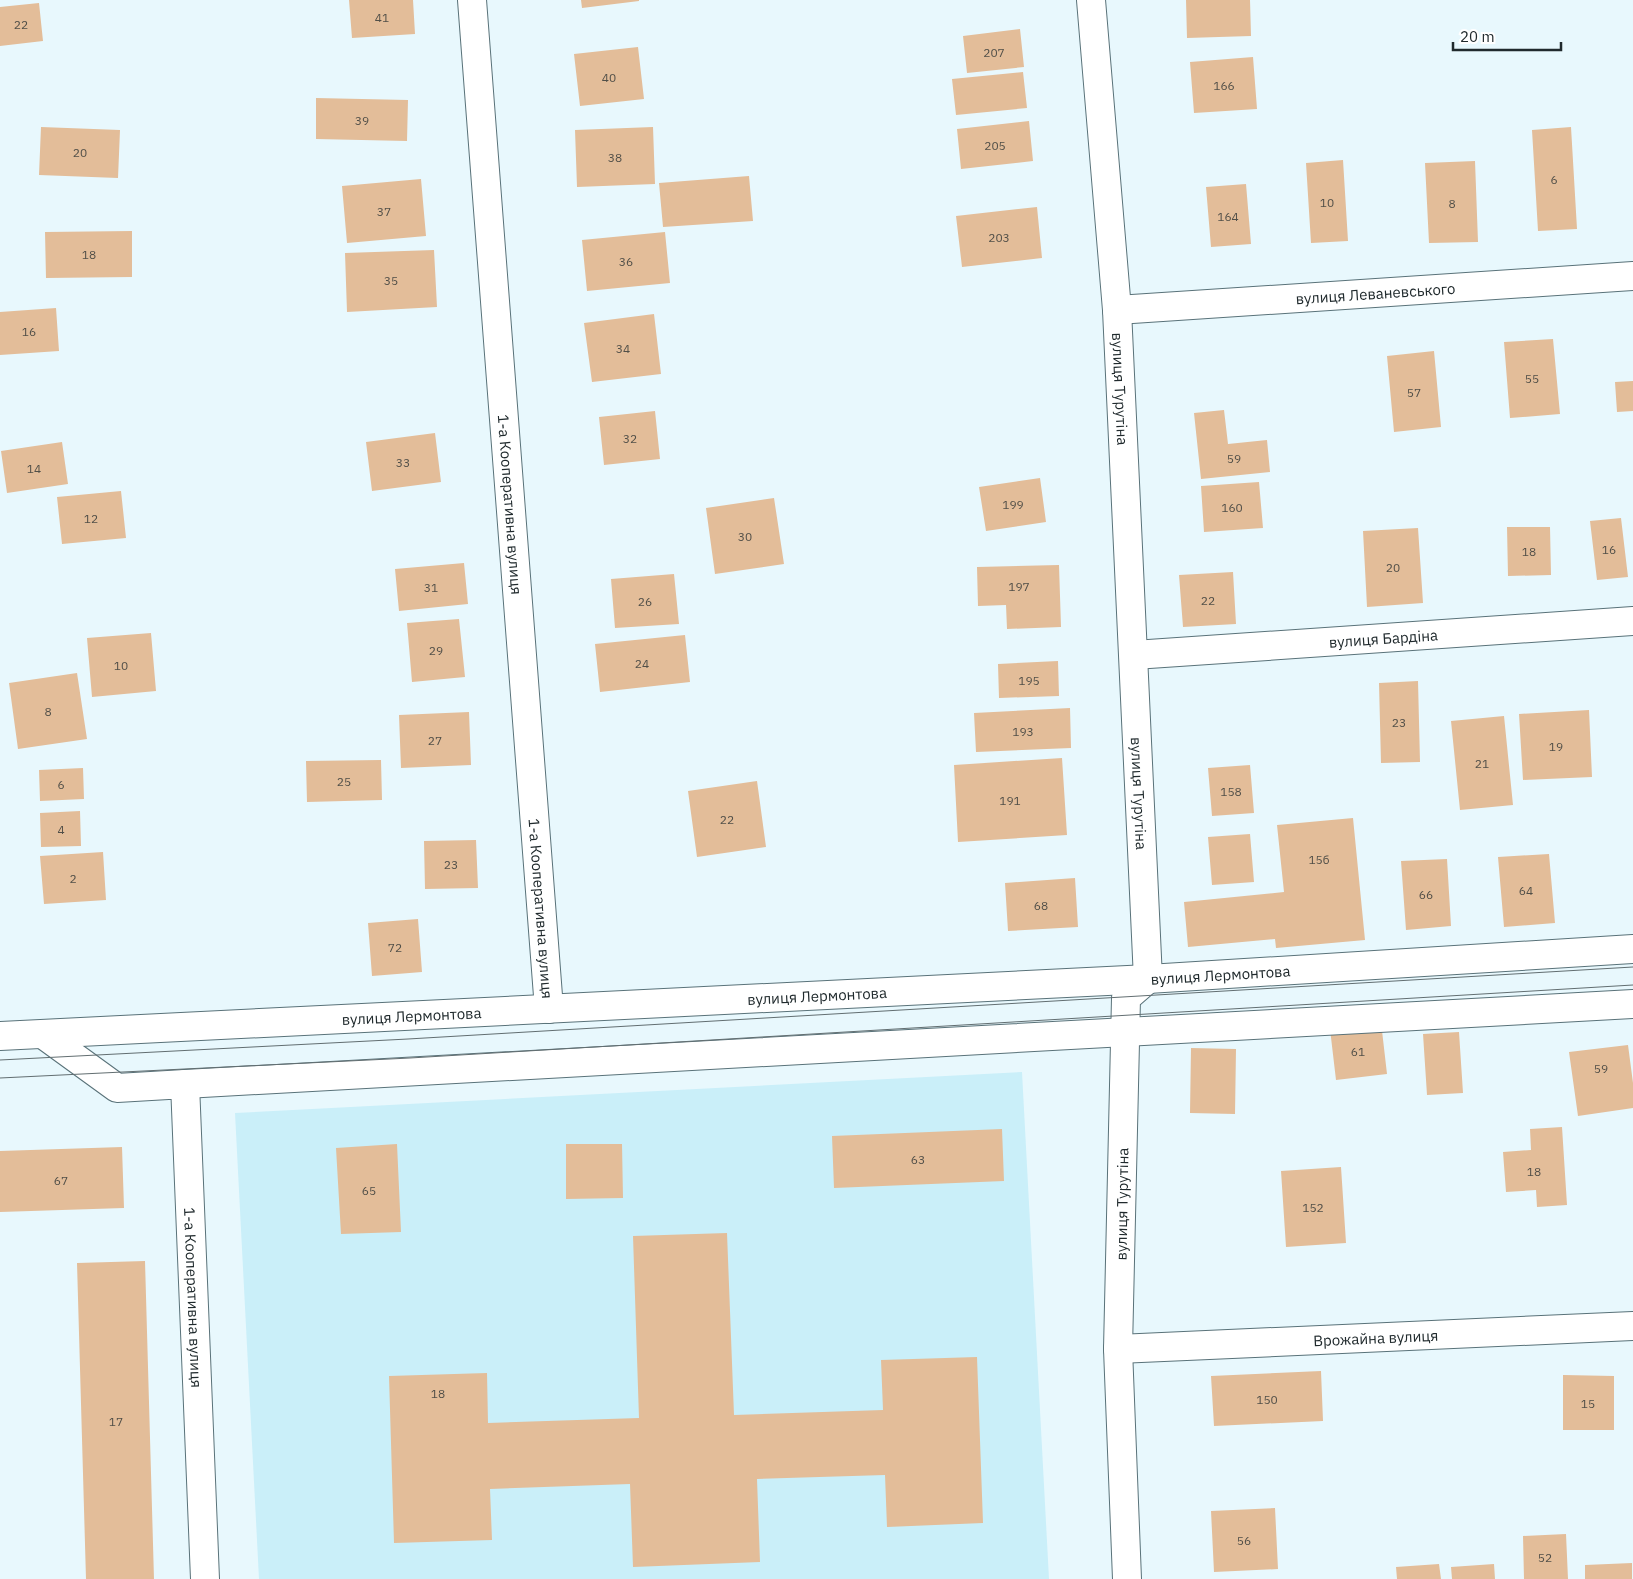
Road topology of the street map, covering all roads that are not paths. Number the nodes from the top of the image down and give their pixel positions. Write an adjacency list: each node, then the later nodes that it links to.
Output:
1 (472, 0): 10 (street, 1-а Кооперативна вулиця)
2 (1091, 0): 4 (street, вулиця Турутіна)
3 (1633, 276): 4 (street, вулиця Леваневського)
4 (1117, 310): 6 (street, вулиця Турутіна)
5 (1633, 621): 6 (street, вулиця Бардіна)
6 (1134, 655): 8 (street, вулиця Турутіна)
7 (1633, 949): 8 (street, вулиця Лермонтова)
8 (1148, 979): 10 (street, вулиця Лермонтова); 11 (street, вулиця Турутіна)
9 (1633, 1004): 11 (street)
10 (549, 1009): 12 (street, вулиця Лермонтова)
11 (1126, 1032): 14 (street); 16 (street, вулиця Турутіна)
12 (44, 1035): 13 (street, вулиця Лермонтова); 14 (street)
13 (0, 1036)
14 (185, 1084): 17 (street, 1-а Кооперативна вулиця)
15 (1633, 1326): 16 (street, Врожайна вулиця)
16 (1118, 1349): 18 (street, вулиця Турутіна)
17 (205, 1579)
18 (1127, 1579)

